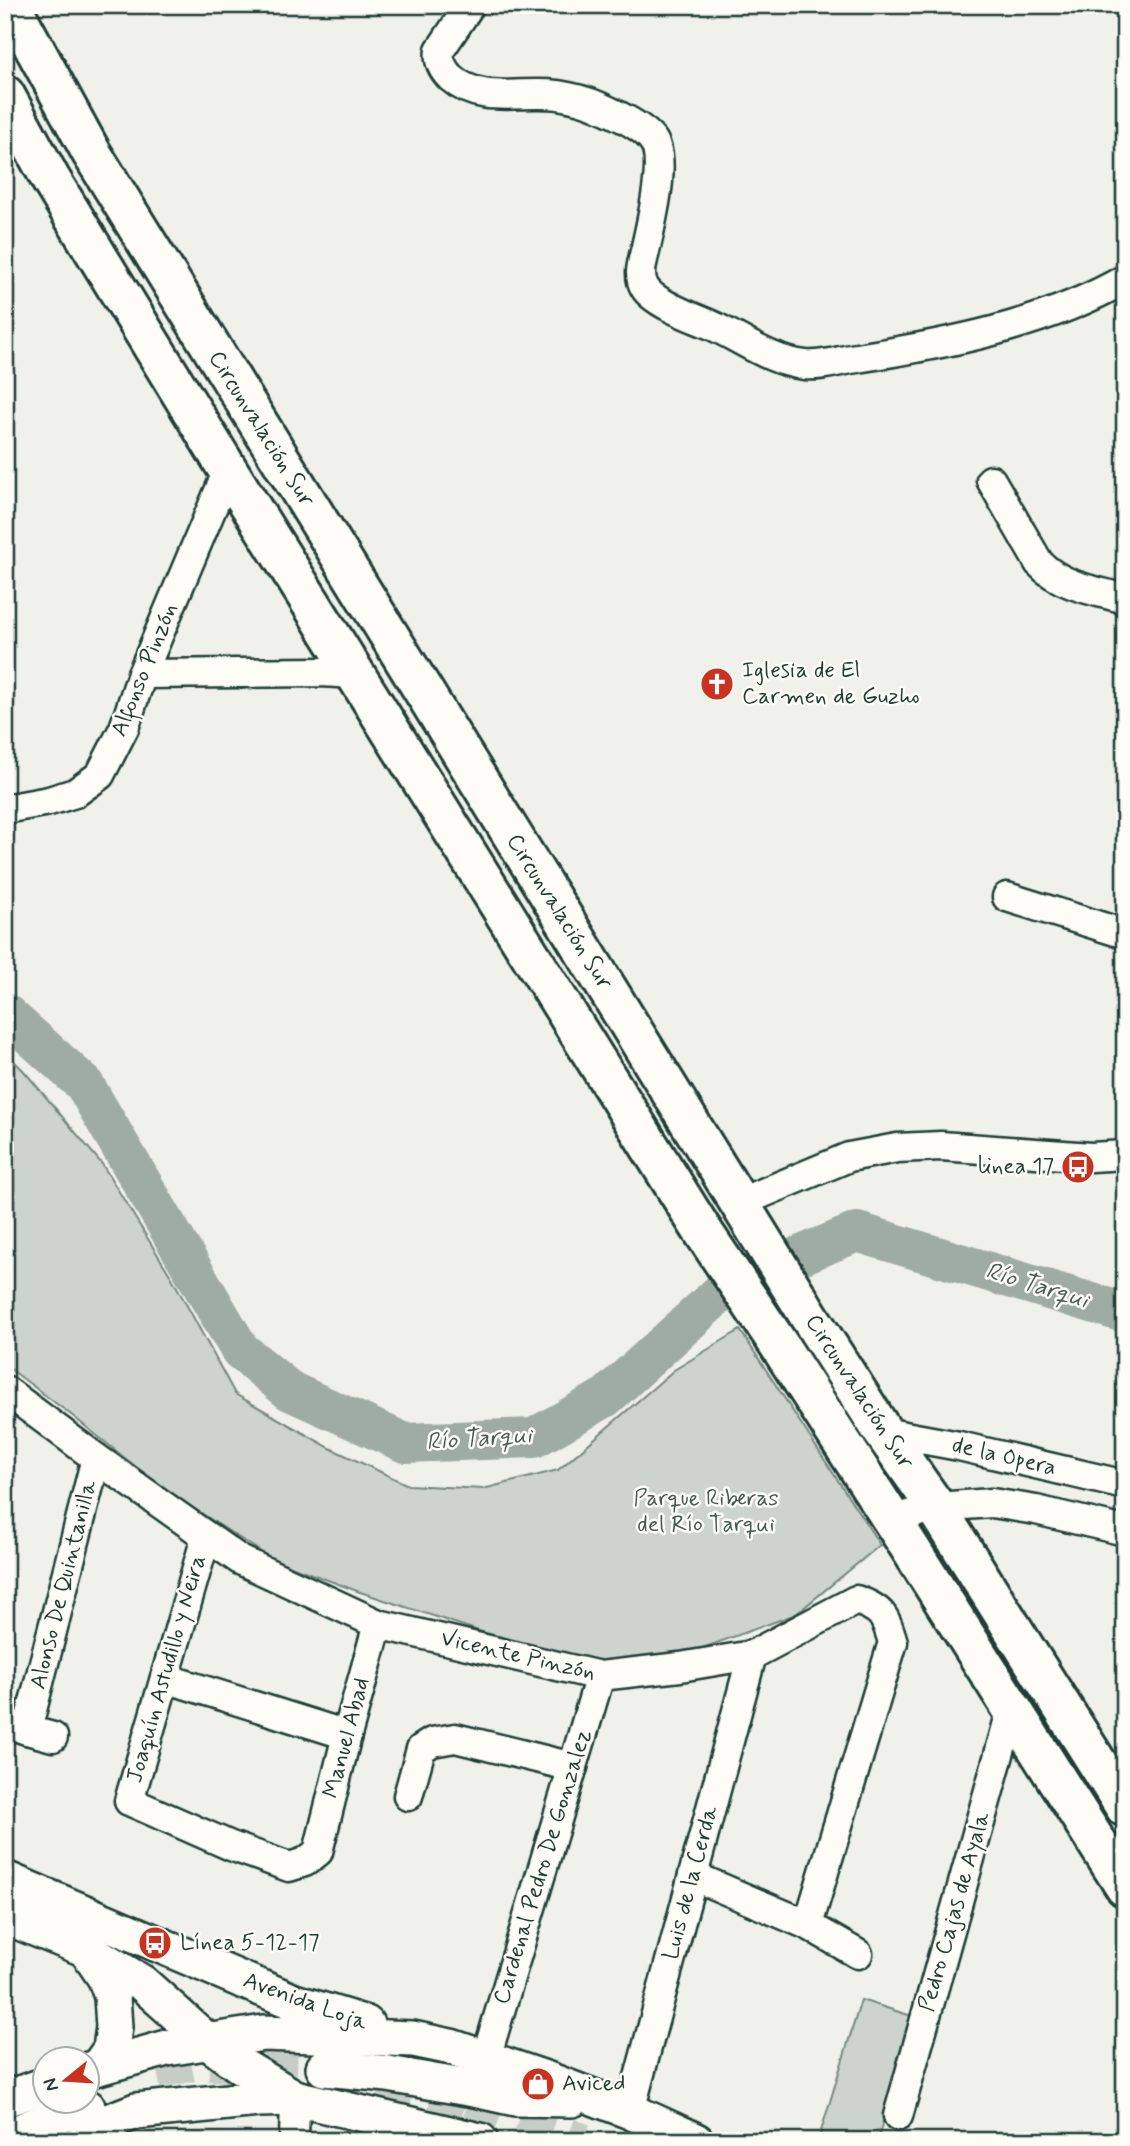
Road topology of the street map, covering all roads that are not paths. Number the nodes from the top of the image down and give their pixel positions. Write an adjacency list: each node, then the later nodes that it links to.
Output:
1 (11, 5): 14 (highway, Circunvalación Sur)
2 (470, 5): 4 (street)
3 (5, 95): 5 (highway, Circunvalación Sur)
4 (1125, 279)
5 (228, 470): 8 (street, Alfonso Pinzón); 9 (highway, Circunvalación Sur)
6 (991, 480): 7 (street)
7 (1125, 601)
8 (142, 674): 9 (street); 10 (street, Alfonso Pinzón)
9 (356, 674): 20 (highway, Circunvalación Sur)
10 (5, 808)
11 (1007, 897): 12 (street)
12 (1125, 934)
13 (1125, 1155): 14 (street)
14 (744, 1211): 16 (highway, Circunvalación Sur)
15 (5, 1390): 17 (street, Vicente Pinzón)
16 (883, 1432): 18 (street, de la Opera); 19 (highway, Circunvalación Sur)
17 (96, 1458): 22 (street, Vicente Pinzón); 28 (street, Alonso De Quintanilla)
18 (1125, 1485)
19 (936, 1507): 20 (street, de la Opera); 21 (street, de la Opera); 32 (highway, Circunvalación Sur)
20 (891, 1520): 27 (highway, Circunvalación Sur)
21 (1125, 1531)
22 (206, 1537): 23 (street, Vicente Pinzón); 26 (street, Joaquín Astudillo y Neira)
23 (378, 1624): 25 (street, Vicente Pinzón); 29 (street, Manuel Abad)
24 (752, 1655): 25 (street, Vicente Pinzón); 34 (street, Luis de la Cerda); 38 (street, Vicente Pinzón)
25 (600, 1676): 30 (street, Cardenal Pedro De Gonzalez)
26 (165, 1678): 29 (street); 33 (street, Joaquín Astudillo y Neira)
27 (1012, 1708): 36 (highway, Circunvalación Sur); 57 (street, Pedro Cajas de Ayala)
28 (28, 1730)
29 (347, 1735): 33 (street, Manuel Abad)
30 (573, 1767): 31 (street); 43 (street, Cardenal Pedro De Gonzalez)
31 (408, 1796)
32 (1125, 1807)
33 (317, 1852)
34 (693, 1876): 38 (street); 55 (street, Luis de la Cerda)
35 (5, 1879): 41 (main road, Avenida Loja)
36 (1125, 1886)
37 (5, 1916): 39 (main road)
38 (808, 1925): 40 (street)
39 (86, 1950): 42 (main road); 44 (main road)
40 (858, 1954)
41 (413, 2039): 42 (main road); 43 (main road)
42 (208, 2042): 46 (main road); 49 (main road)
43 (486, 2059): 51 (main road)
44 (102, 2061)
45 (324, 2068): 51 (main road)
46 (102, 2071)
47 (102, 2075): 52 (main road)
48 (32, 2090): 50 (main road)
49 (295, 2098): 54 (main road); 63 (street); 64 (main road)
50 (5, 2099)
51 (597, 2099): 55 (main road)
52 (102, 2100)
53 (32, 2109): 58 (main road)
54 (136, 2111): 61 (main road); 62 (street)
55 (630, 2111): 60 (main road)
56 (64, 2114): 59 (main road)
57 (898, 2116)
58 (5, 2119)
59 (5, 2138)
60 (694, 2140)
61 (58, 2141)
62 (112, 2141)
63 (293, 2141)
64 (480, 2141)

